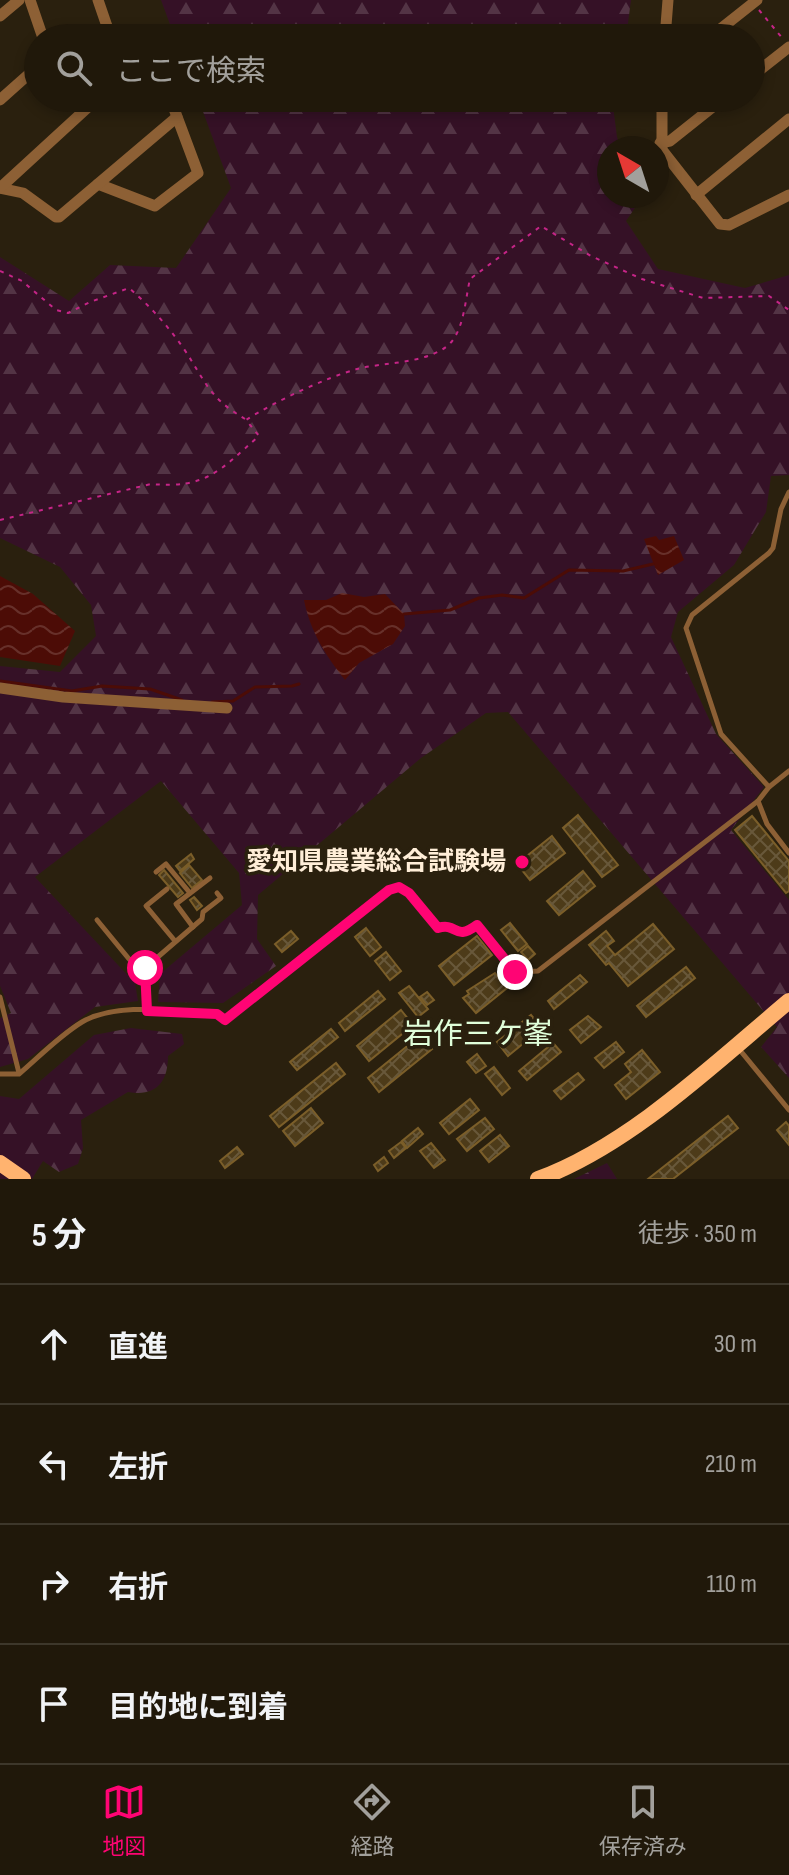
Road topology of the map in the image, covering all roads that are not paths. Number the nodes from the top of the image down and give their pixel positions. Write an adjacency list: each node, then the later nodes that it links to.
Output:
1 (19, 0): 6 (street)
2 (30, 0): 7 (street)
3 (98, 0): 8 (street)
4 (668, 0): 9 (street)
5 (755, 1): 10 (street)
6 (0, 16)
7 (38, 24)
8 (106, 24)
9 (666, 24)
10 (726, 24)
11 (789, 47): 12 (street)
12 (765, 66)
13 (24, 79): 14 (street)
14 (0, 100)
15 (83, 112): 25 (street)
16 (175, 112): 19 (street)
17 (661, 112): 21 (street)
18 (706, 112): 22 (street)
19 (177, 117): 24 (street); 24 (street)
20 (789, 119): 26 (street)
21 (660, 136)
22 (669, 141)
23 (669, 159): 26 (street)
24 (98, 184): 25 (street)
25 (0, 188)
26 (696, 195): 27 (street)
27 (789, 195)
28 (789, 492): 32 (lane)
29 (0, 688): 30 (street)
30 (227, 708)
31 (789, 771): 32 (lane)
32 (769, 787): 33 (lane)
33 (758, 801): 34 (lane); 46 (lane)
34 (789, 853)
35 (156, 872): 38 (lane)
36 (210, 878): 38 (lane)
37 (167, 889): 42 (lane)
38 (190, 893): 41 (lane)
39 (217, 893): 41 (lane)
40 (97, 920): 43 (lane)
41 (193, 927): 42 (lane)
42 (175, 941): 43 (lane)
43 (145, 968): 46 (lane)
44 (0, 997): 47 (lane)
45 (789, 1001): 48 (street)
46 (147, 1011): 50 (lane)
47 (3, 1020): 50 (lane)
48 (736, 1045): 51 (lane); 54 (street)
49 (0, 1074): 50 (lane)
50 (19, 1074)
51 (789, 1110)
52 (0, 1163): 53 (street)
53 (23, 1179)
54 (540, 1179)

